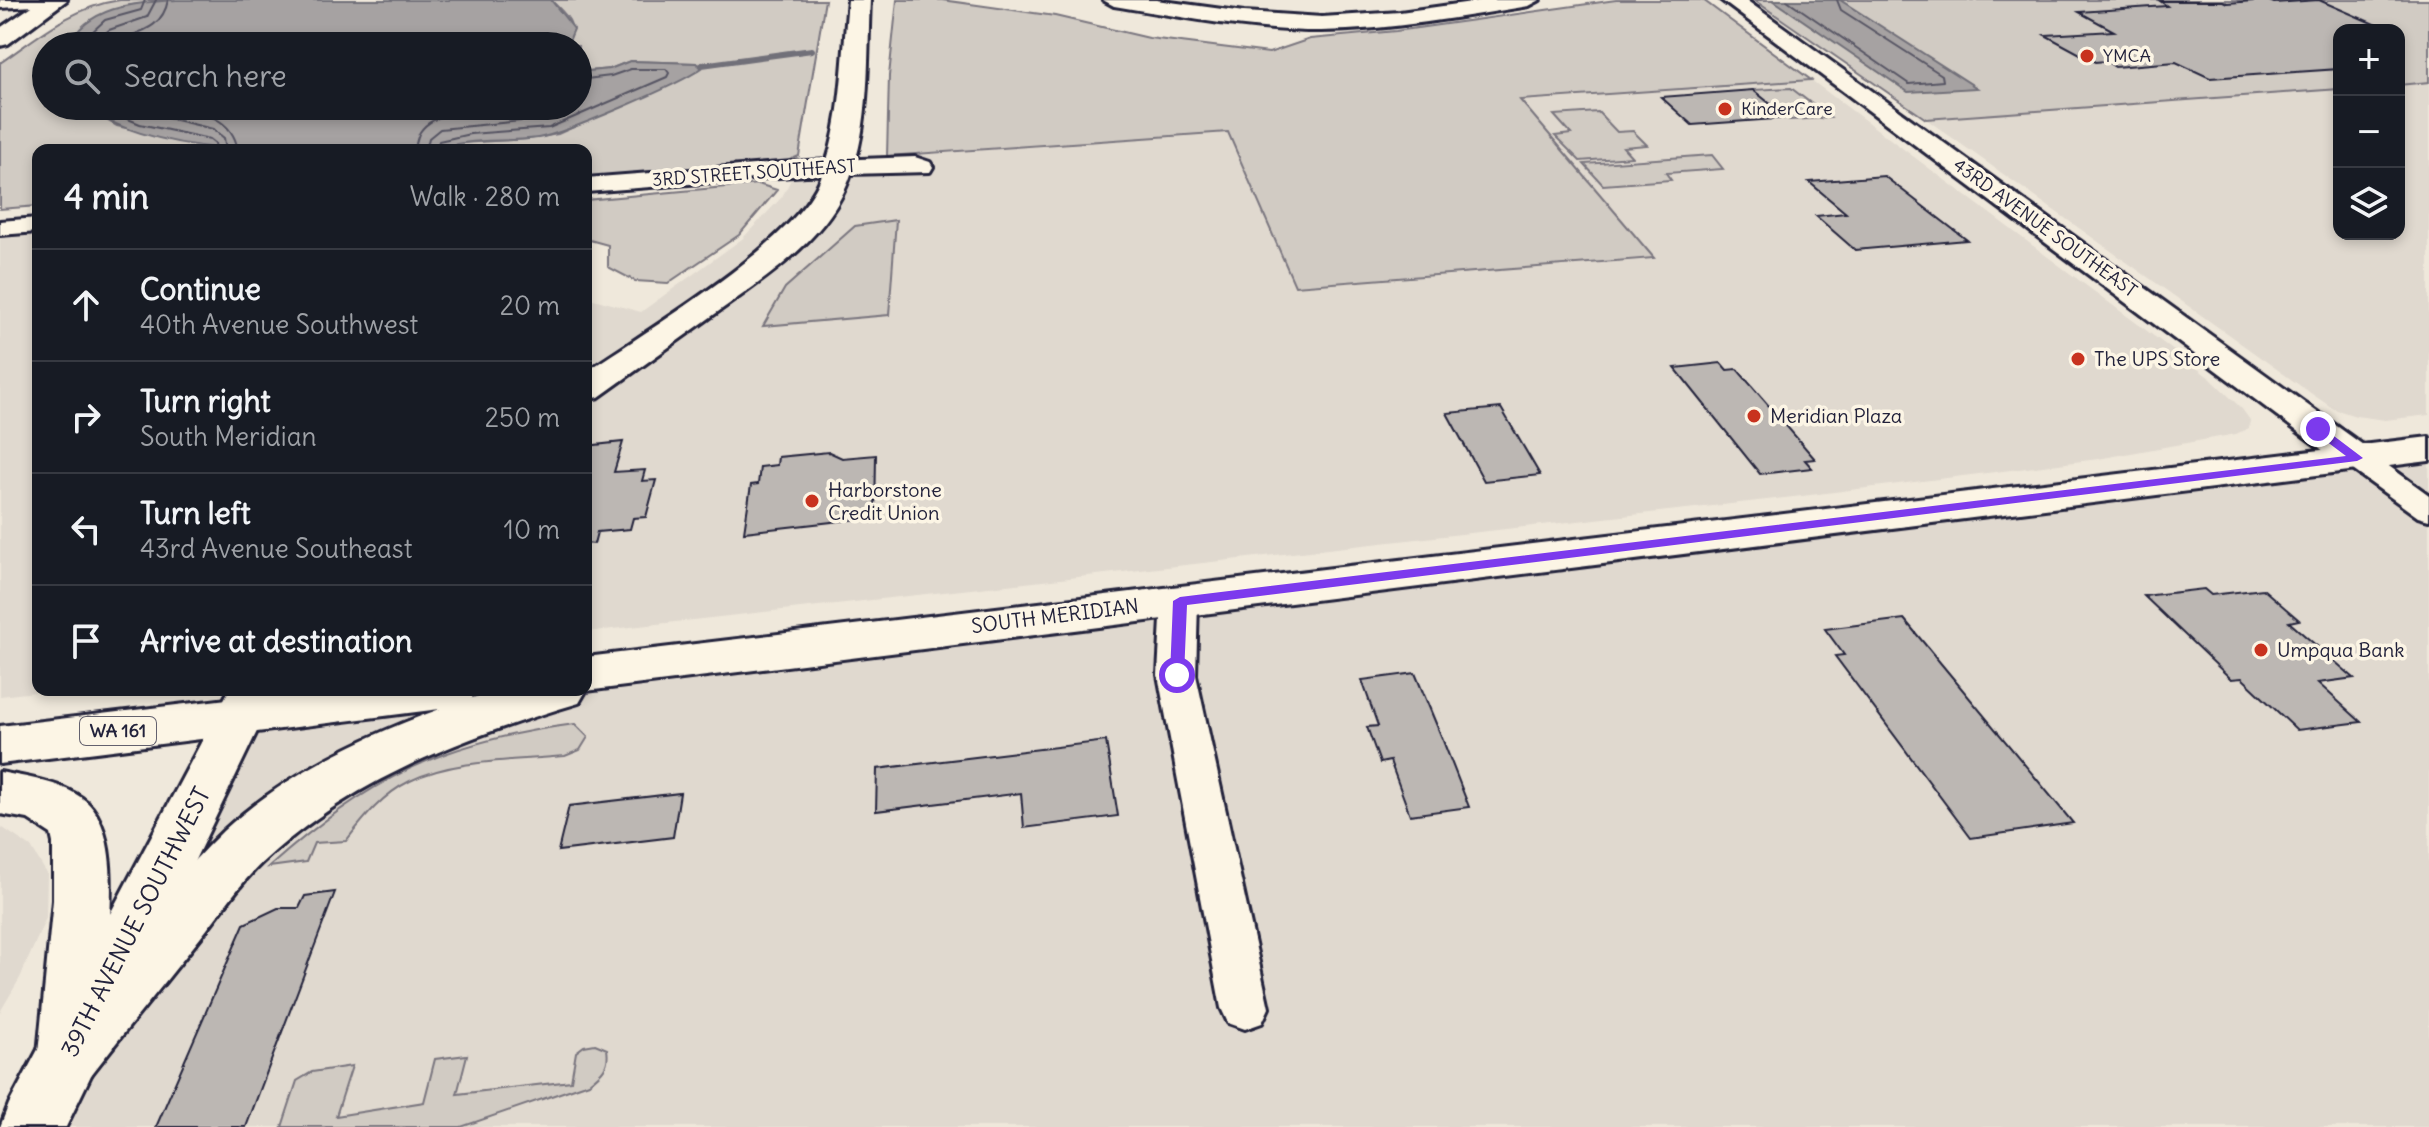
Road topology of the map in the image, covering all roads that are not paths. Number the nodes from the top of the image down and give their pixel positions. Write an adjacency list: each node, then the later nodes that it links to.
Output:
1 (34, 0): 7 (street)
2 (56, 0): 8 (main road)
3 (859, 0): 9 (main road)
4 (1114, 0): 5 (street)
5 (1529, 0)
6 (1732, 0): 16 (street, 43RD AVENUE SOUTHEAST)
7 (0, 2)
8 (0, 39)
9 (840, 167): 10 (street, 3RD STREET SOUTHEAST); 11 (street, 3RD STREET SOUTHEAST); 14 (main road)
10 (922, 167)
11 (592, 185)
12 (32, 225): 13 (street)
13 (0, 228)
14 (592, 385)
15 (2429, 449): 16 (main road, SOUTH MERIDIAN)
16 (2357, 458): 17 (street); 18 (main road, SOUTH MERIDIAN)
17 (2429, 510)
18 (1180, 601): 19 (main road, SOUTH MERIDIAN); 27 (street)
19 (657, 665): 20 (main road, SOUTH MERIDIAN); 21 (main road)
20 (592, 673)
21 (592, 682)
22 (356, 696): 24 (main road, WA 161)
23 (543, 696): 28 (main road)
24 (245, 703): 25 (main road, WA 161); 28 (main road, 39TH AVENUE SOUTHWEST)
25 (0, 745)
26 (0, 793): 28 (main road)
27 (1245, 1008)
28 (69, 1054): 29 (main road, 39TH AVENUE SOUTHWEST)
29 (32, 1127)

